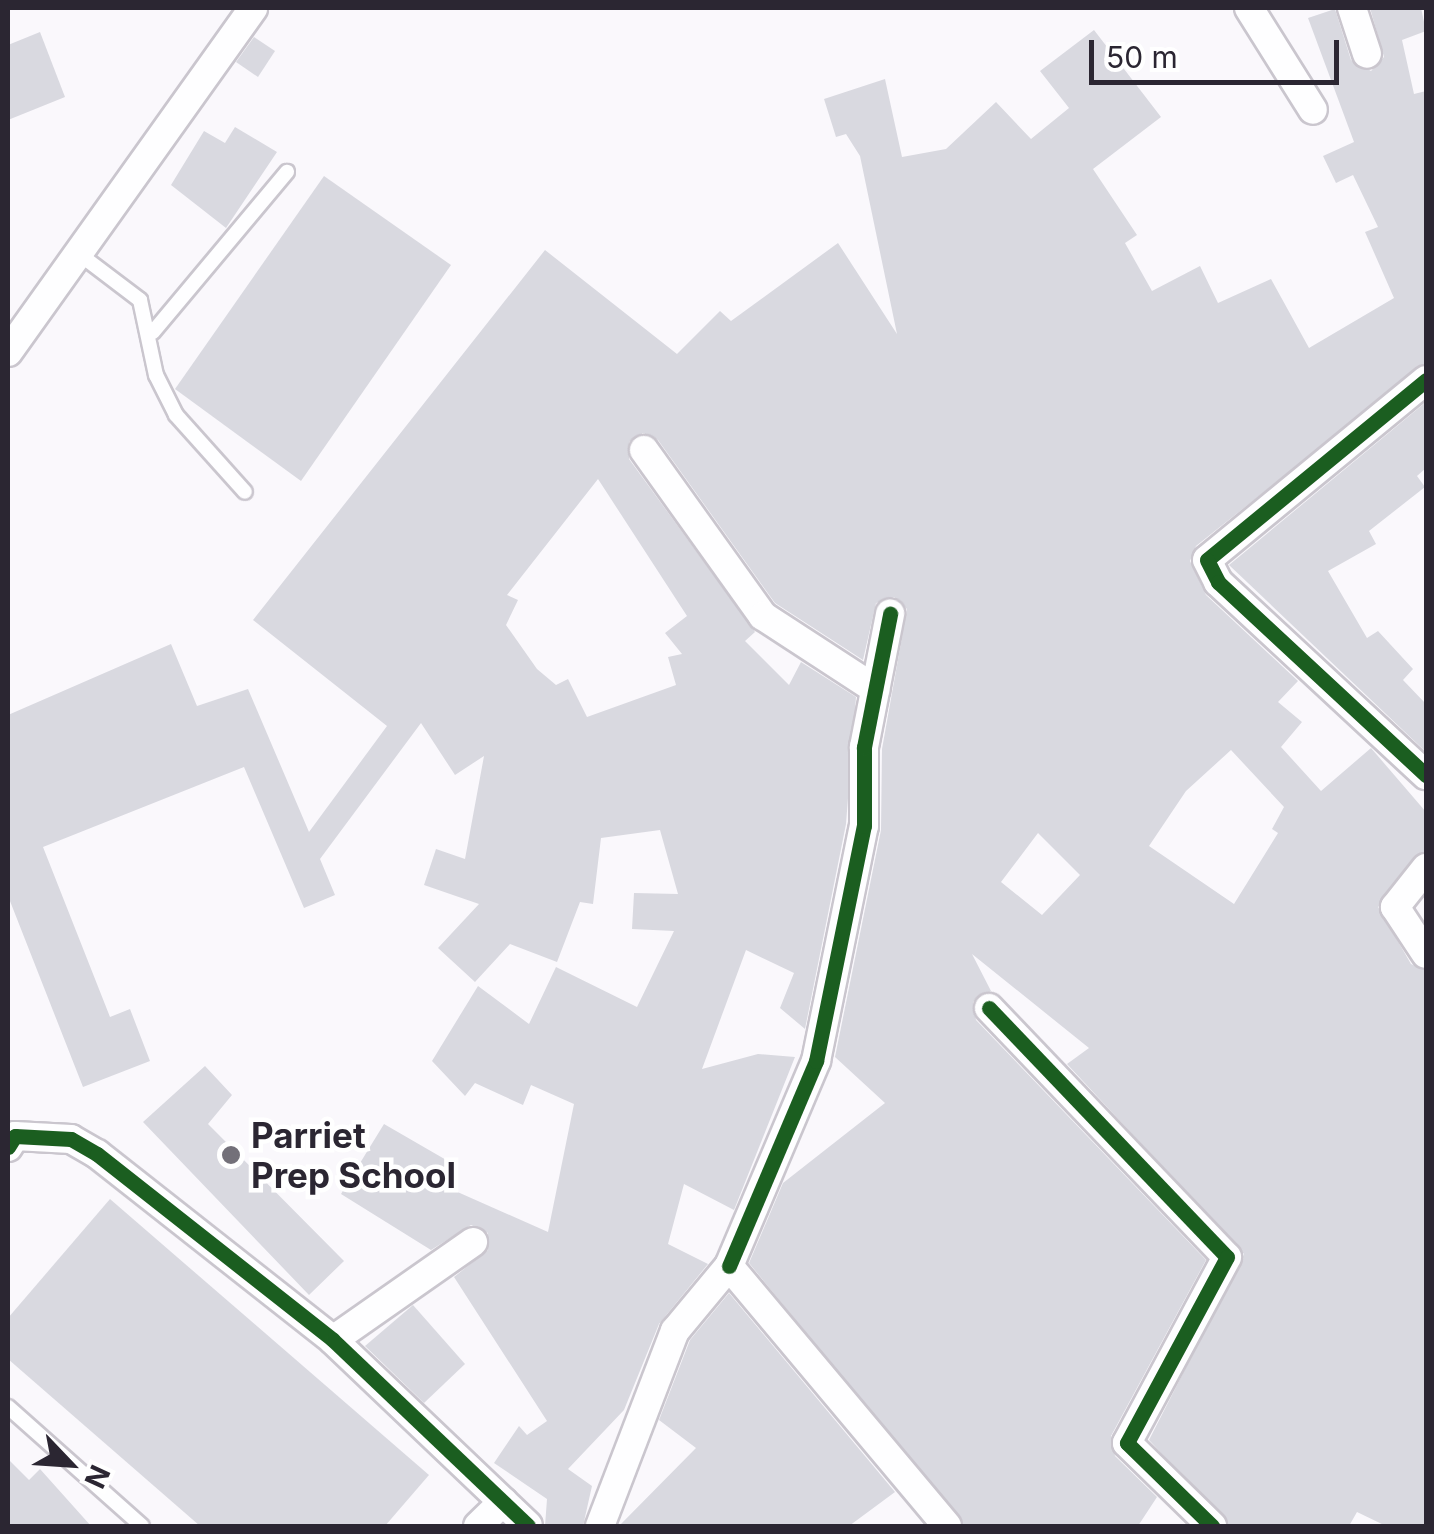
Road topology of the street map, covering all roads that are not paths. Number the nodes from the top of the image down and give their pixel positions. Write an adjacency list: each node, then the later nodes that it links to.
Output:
1 (253, 8): 7 (street)
2 (1250, 8): 5 (street)
3 (1352, 8): 4 (street)
4 (1368, 54)
5 (1313, 110)
6 (287, 172): 8 (lane)
7 (78, 253): 8 (lane); 9 (street)
8 (153, 332): 12 (lane)
9 (8, 352)
10 (1426, 380): 15 (street)
11 (644, 450): 14 (street)
12 (245, 492)
13 (890, 614): 14 (street)
14 (875, 690): 21 (street)
15 (1426, 775)
16 (1426, 868): 17 (street)
17 (1426, 954)
18 (989, 1008): 30 (street)
19 (10, 1134): 22 (street)
20 (474, 1242): 22 (street)
21 (730, 1266): 28 (street); 29 (street)
22 (333, 1340): 24 (street)
23 (8, 1407): 25 (lane)
24 (504, 1502): 26 (street); 27 (street)
25 (142, 1526)
26 (478, 1526)
27 (528, 1526)
28 (600, 1526)
29 (947, 1526)
30 (1212, 1526)

